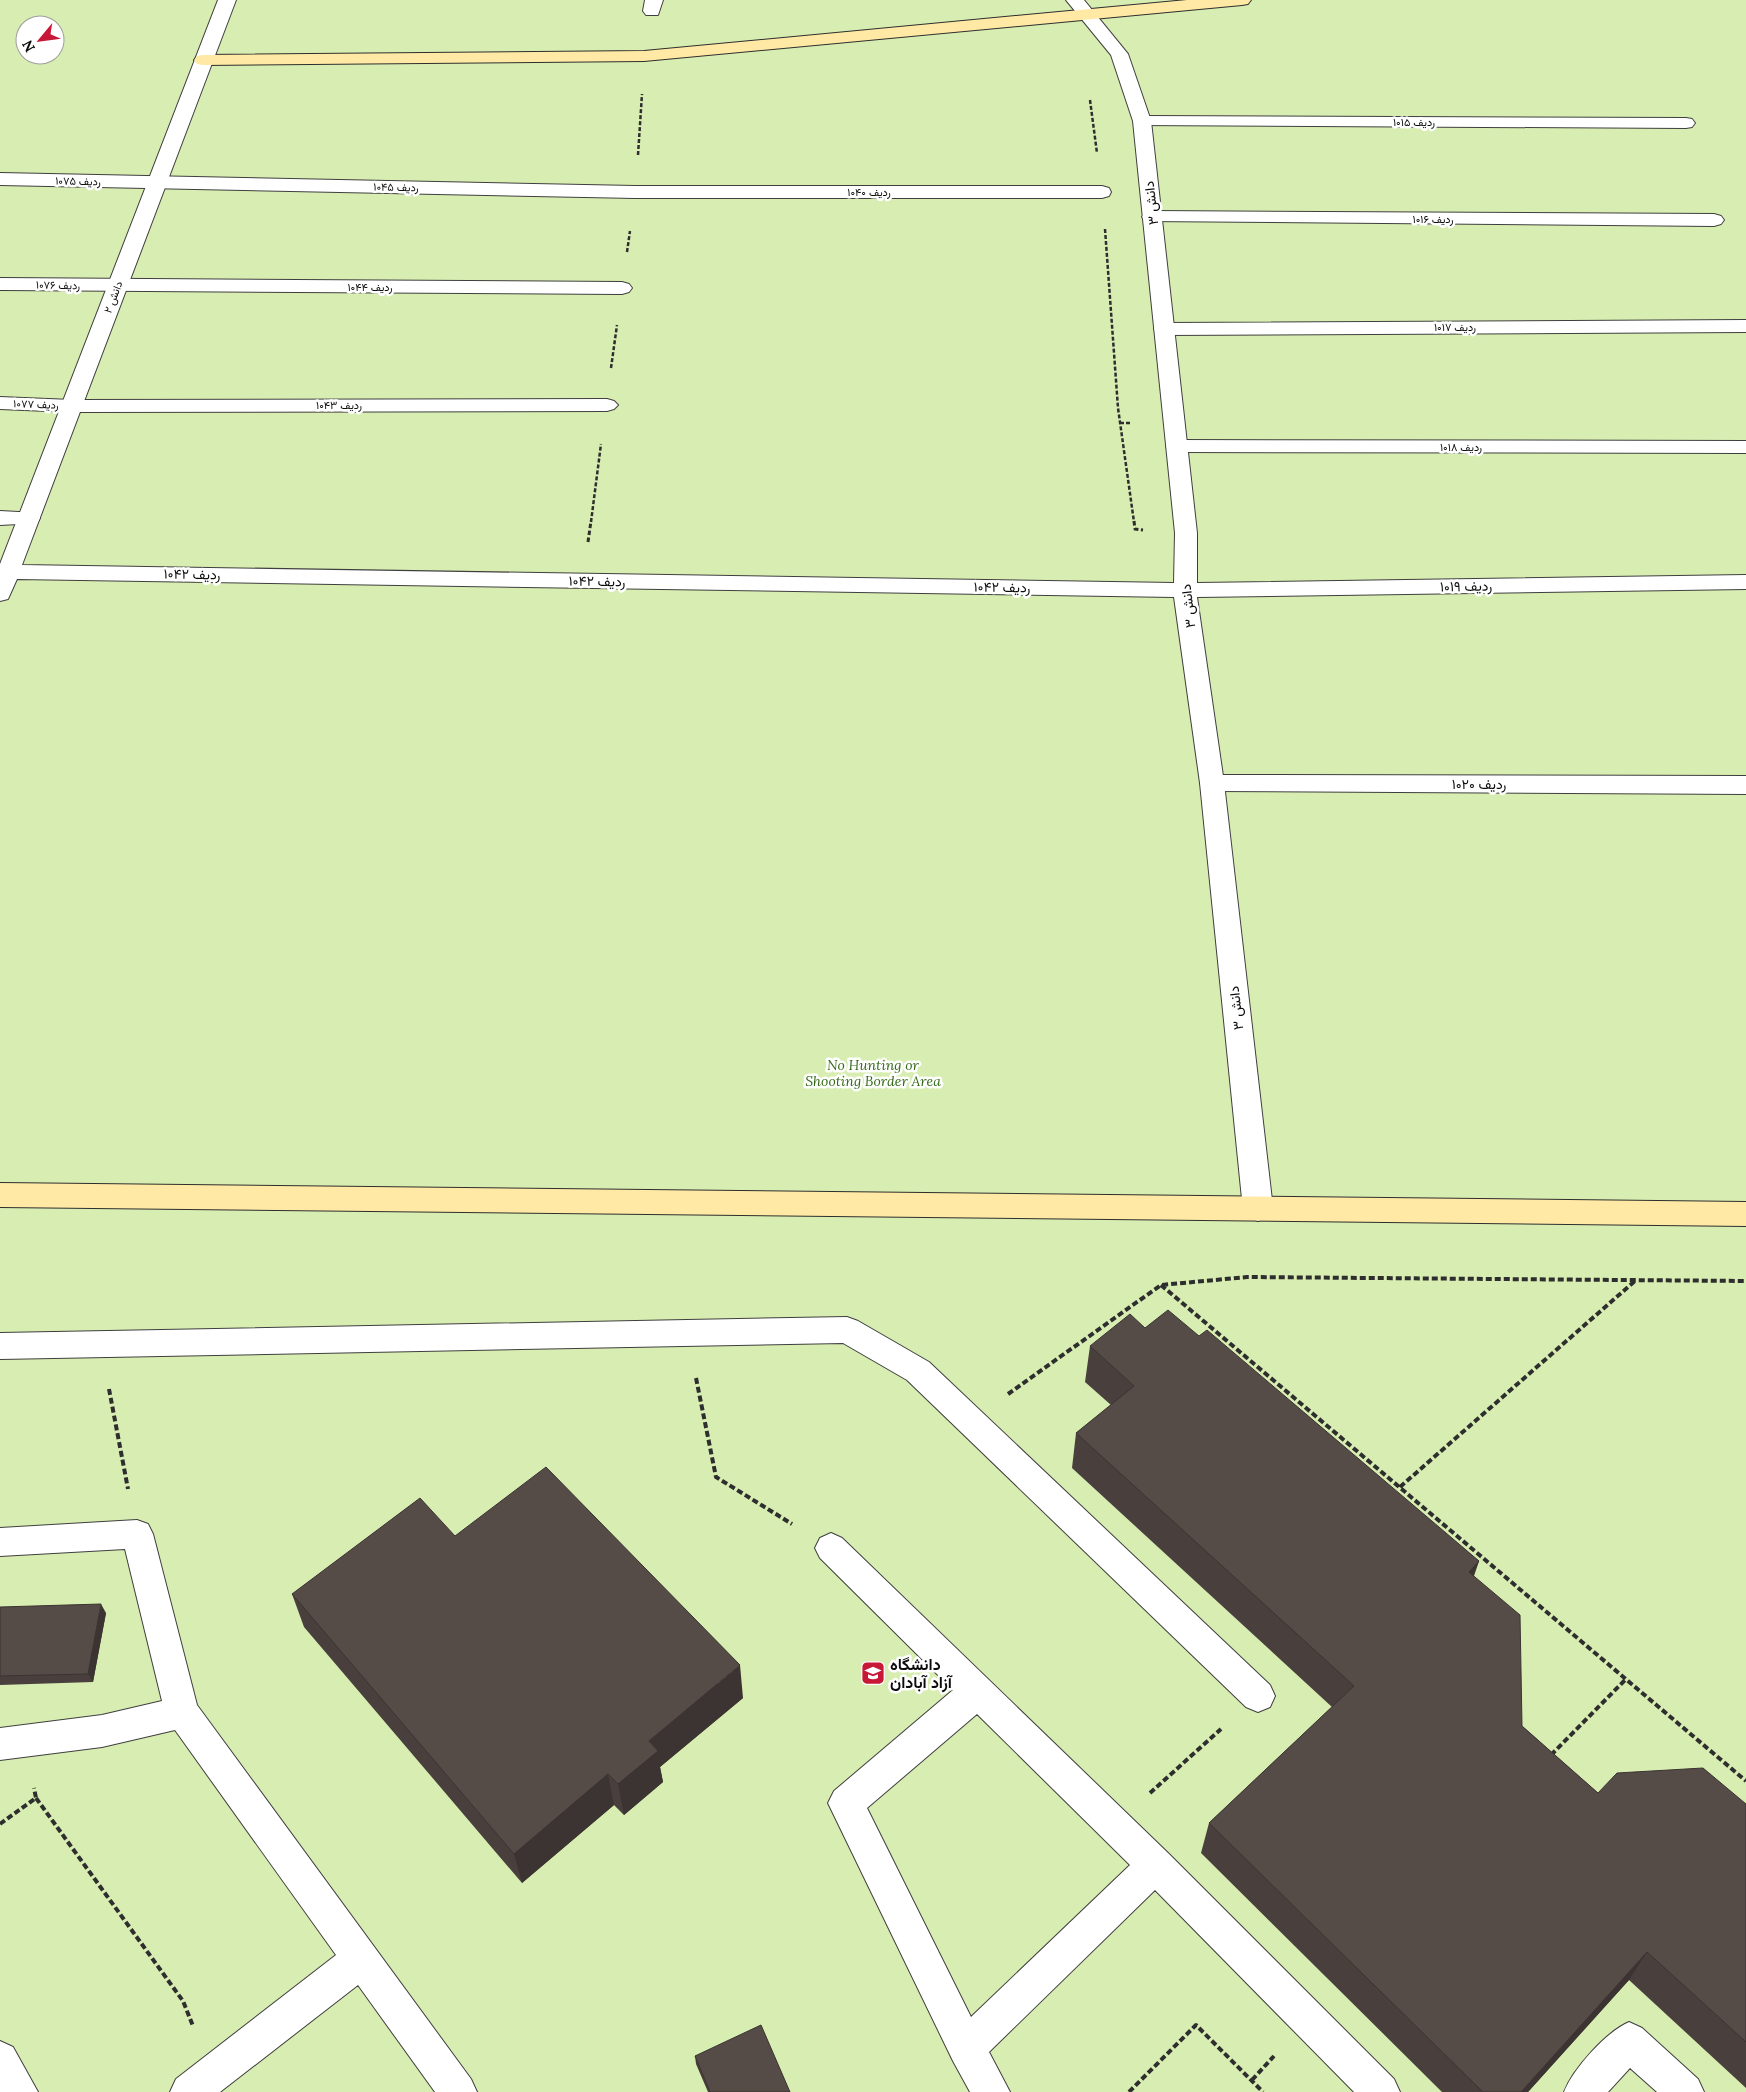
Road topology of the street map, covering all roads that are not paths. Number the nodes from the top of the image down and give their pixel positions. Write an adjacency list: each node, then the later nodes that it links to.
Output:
1 (226, 0): 4 (street, دانش ۲)
2 (1242, 0): 3 (street)
3 (1081, 8): 4 (street); 5 (street, دانش ۳)
4 (204, 60): 8 (street, دانش ۲)
5 (1142, 121): 6 (street, ردیف ۱۰۱۵); 11 (street, دانش ۳)
6 (1686, 123)
7 (0, 180): 8 (street, ردیف ۱۰۷۵)
8 (157, 183): 9 (street, ردیف ۱۰۴۵); 14 (street, دانش ۲)
9 (635, 192): 10 (street, ردیف ۱۰۴۰)
10 (1102, 192)
11 (1152, 217): 12 (street, ردیف ۱۰۱۶); 17 (street, دانش ۳)
12 (1714, 220)
13 (0, 284): 14 (street, ردیف ۱۰۷۶)
14 (117, 286): 15 (street, ردیف ۱۰۴۴); 20 (street, دانش ۲)
15 (622, 288)
16 (1746, 326): 17 (street, ردیف ۱۰۱۷)
17 (1164, 329): 21 (street, دانش ۳)
18 (0, 403): 20 (street, ردیف ۱۰۷۷)
19 (606, 405): 20 (street, ردیف ۱۰۴۳)
20 (72, 406): 24 (street, دانش ۲)
21 (1177, 446): 22 (street, ردیف ۱۰۱۸); 27 (street, دانش ۳)
22 (1746, 447)
23 (0, 518): 24 (street)
24 (29, 518): 25 (street, دانش ۲)
25 (9, 572): 27 (street, ردیف ۱۰۴۲); 28 (street, دانش ۲)
26 (1746, 582): 27 (street, ردیف ۱۰۱۹)
27 (1185, 590): 29 (street, دانش ۳)
28 (0, 594)
29 (1212, 783): 30 (street, ردیف ۱۰۲۰); 32 (street, دانش ۳)
30 (1746, 784)
31 (0, 1195): 32 (street)
32 (1258, 1209): 33 (street)
33 (1746, 1214)
34 (0, 1346): 38 (street)
35 (0, 1542): 39 (street)
36 (831, 1548): 37 (street)
37 (978, 1691): 41 (street); 43 (street)
38 (1258, 1696)
39 (182, 1712): 40 (street); 42 (street)
40 (0, 1744)
41 (1155, 1865): 43 (street); 49 (street)
42 (361, 1958): 45 (street); 47 (street)
43 (966, 2048): 48 (street)
44 (0, 2060): 46 (street)
45 (200, 2083)
46 (19, 2092)
47 (458, 2092)
48 (991, 2092)
49 (1380, 2092)
50 (1583, 2092): 51 (street)
51 (1685, 2092)

